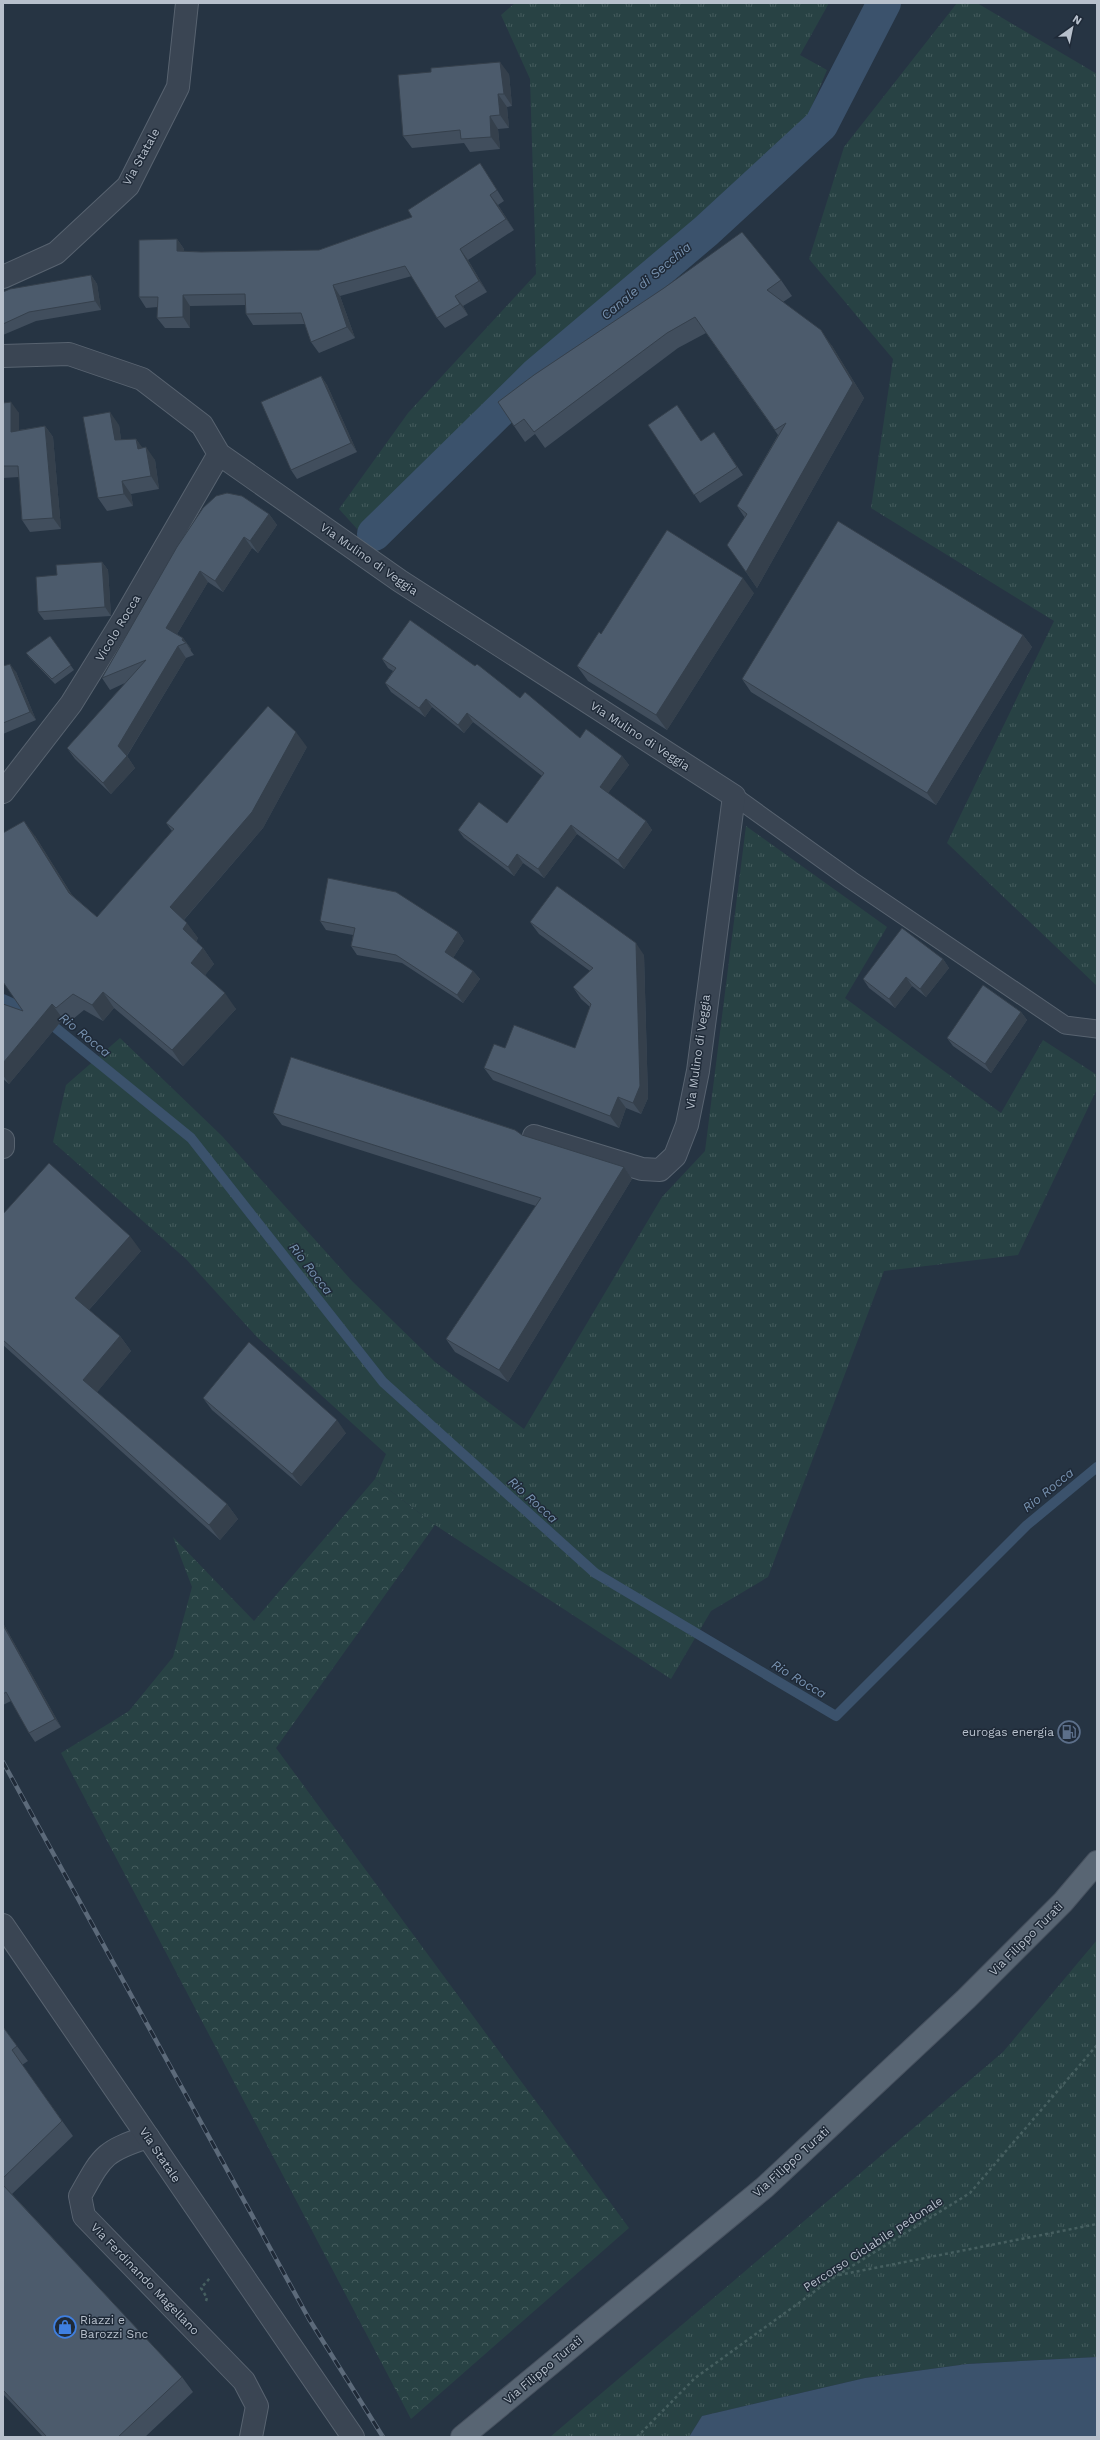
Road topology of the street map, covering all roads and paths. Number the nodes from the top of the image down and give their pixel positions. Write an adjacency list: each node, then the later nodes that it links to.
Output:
1 (187, 3): 2 (street, Via Statale)
2 (3, 277)
3 (3, 356): 4 (street, Via Mulino di Veggia)
4 (219, 454): 5 (street, Vicolo Rocca); 6 (street, Via Mulino di Veggia)
5 (3, 792)
6 (734, 796): 7 (lane, Via Mulino di Veggia); 8 (street, Via Mulino di Veggia)
7 (1097, 1028)
8 (534, 1136)
9 (3, 1140): 10 (street)
10 (3, 1147)
11 (1097, 1862): 21 (main road, Via Filippo Turati)
12 (3, 1925): 14 (street, Via Statale)
13 (1097, 2045): 17 (path, Percorso Ciclabile pedonale)
14 (148, 2136): 19 (street, Via Ferdinando Magellano); 20 (street, Via Statale)
15 (1097, 2224): 17 (path)
16 (212, 2276): 18 (path)
17 (836, 2276): 22 (path, Percorso Ciclabile pedonale)
18 (204, 2303)
19 (250, 2437)
20 (353, 2437)
21 (462, 2437)
22 (637, 2437)

